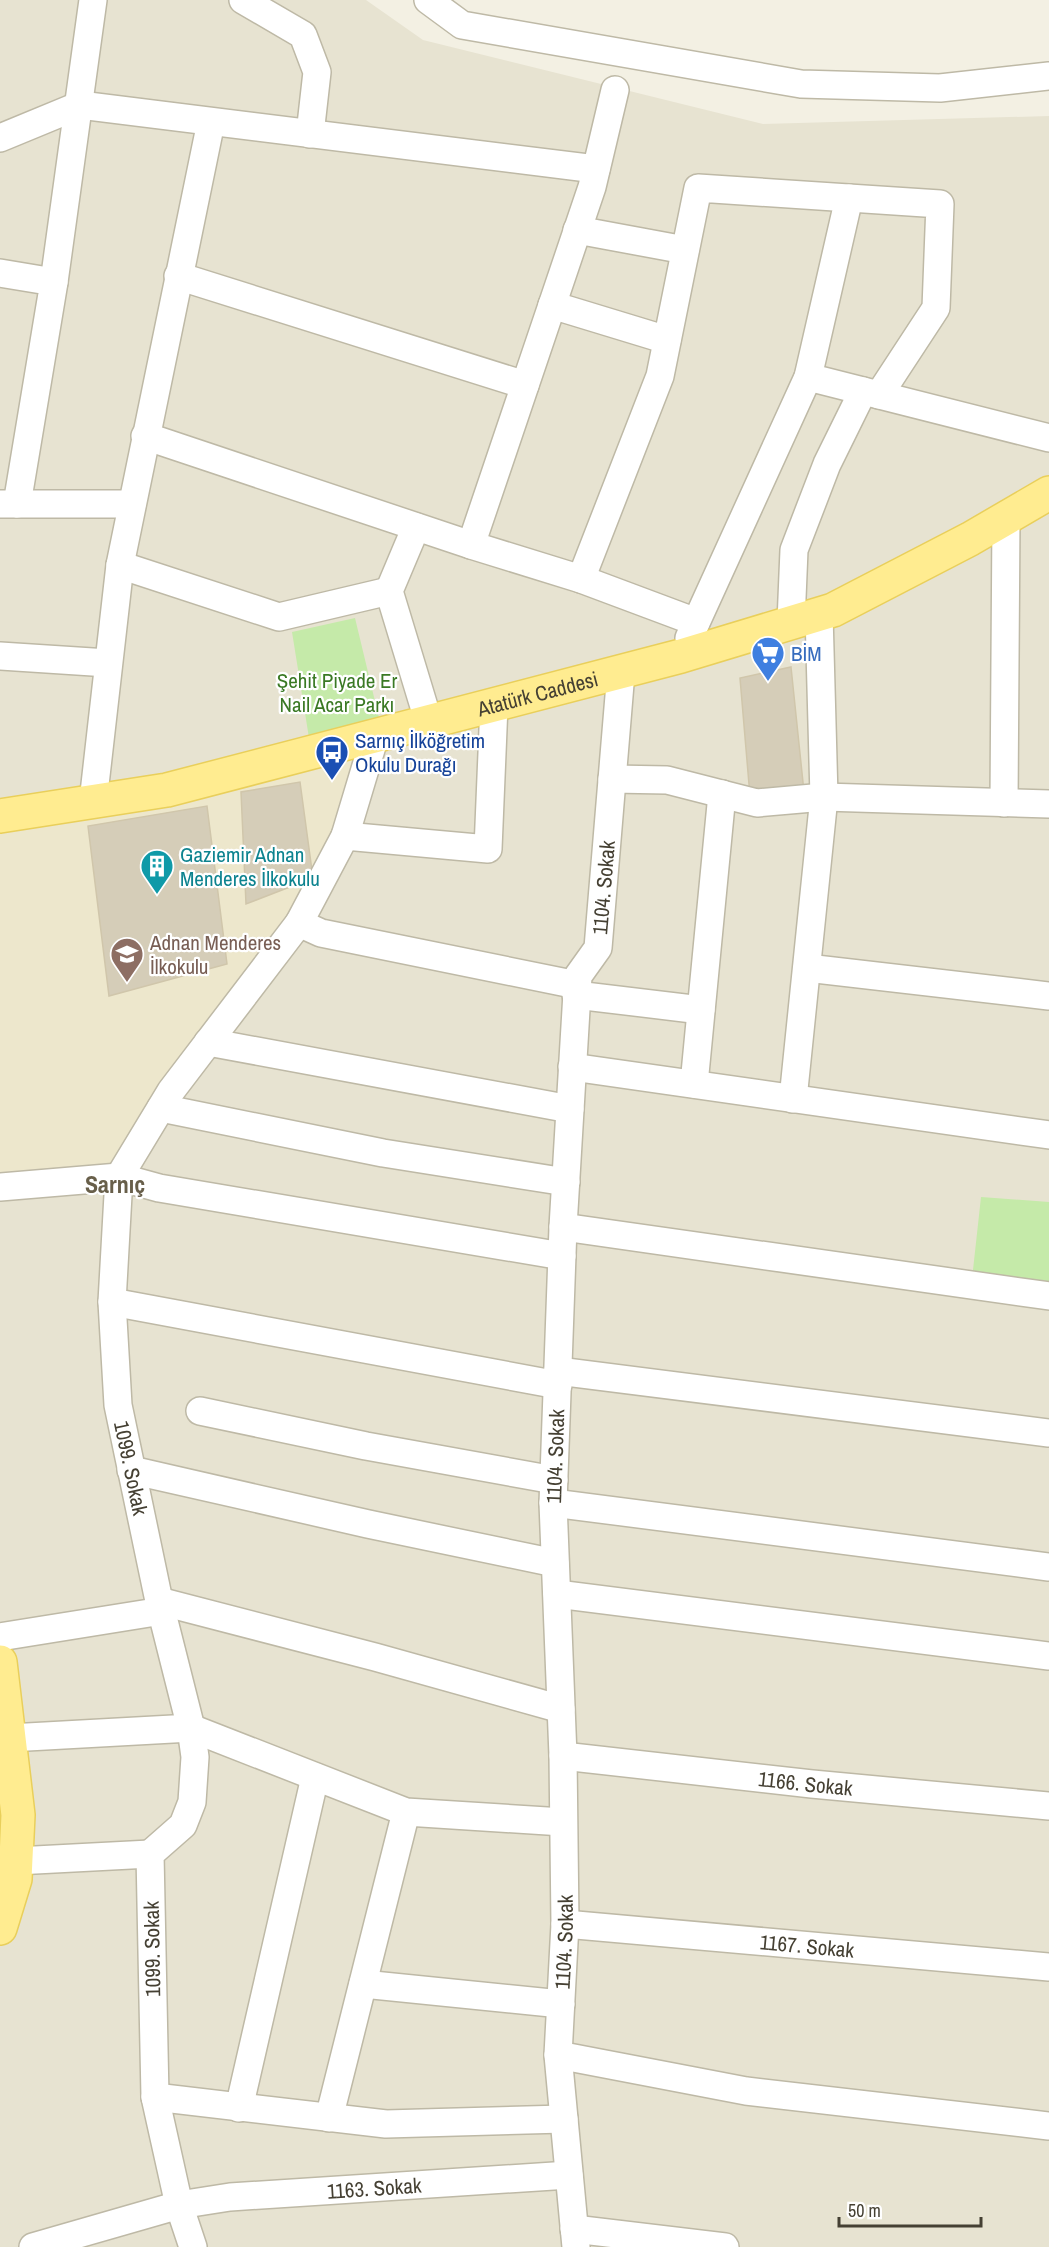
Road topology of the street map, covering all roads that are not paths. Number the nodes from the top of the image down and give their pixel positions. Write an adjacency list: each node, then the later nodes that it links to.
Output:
1 (93, 0): 6 (street)
2 (243, 0): 8 (street)
3 (428, 0): 4 (street)
4 (1049, 76)
5 (615, 90): 10 (street)
6 (80, 105): 7 (street); 9 (street); 16 (street)
7 (211, 122): 8 (street); 15 (street)
8 (310, 134): 10 (street)
9 (0, 138)
10 (596, 169): 12 (street)
11 (849, 198): 13 (street); 19 (street); 21 (street)
12 (577, 230): 13 (street); 17 (street)
13 (686, 250): 18 (street)
14 (0, 273): 16 (street)
15 (178, 276): 20 (street); 23 (street)
16 (54, 282): 25 (street)
17 (552, 305): 18 (street); 20 (street)
18 (667, 340): 31 (street)
19 (808, 377): 21 (street); 34 (street)
20 (525, 385): 29 (street)
21 (871, 393): 22 (street); 33 (street)
22 (1048, 430)
23 (145, 436): 26 (street); 28 (street)
24 (1049, 493): 27 (main road, Atatürk Caddesi)
25 (8, 504): 26 (street)
26 (132, 504): 30 (street)
27 (1006, 518): 33 (main road, Atatürk Caddesi); 46 (street)
28 (416, 526): 29 (street); 32 (street)
29 (471, 545): 31 (street)
30 (120, 565): 32 (street); 37 (street)
31 (581, 579): 34 (street)
32 (389, 591): 40 (street)
33 (805, 618): 36 (main road, Atatürk Caddesi); 44 (street)
34 (696, 622): 36 (street)
35 (0, 656): 37 (street)
36 (681, 656): 38 (main road, Atatürk Caddesi)
37 (108, 663): 45 (street)
38 (621, 672): 39 (main road, Atatürk Caddesi); 42 (street, 1104. Sokak)
39 (494, 705): 40 (main road, Atatürk Caddesi); 49 (street)
40 (429, 723): 41 (main road, Atatürk Caddesi)
41 (375, 736): 45 (main road, Atatürk Caddesi); 49 (street, 1099. Sokak)
42 (612, 778): 43 (street); 52 (street, 1104. Sokak)
43 (722, 794): 44 (street); 54 (street)
44 (824, 797): 46 (street); 51 (street)
45 (93, 802): 48 (main road, Atatürk Caddesi)
46 (1004, 803): 47 (street)
47 (1049, 804)
48 (0, 816)
49 (345, 836): 50 (street, 1099. Sokak)
50 (300, 924): 52 (street); 55 (street, 1099. Sokak)
51 (807, 968): 53 (street); 58 (street)
52 (577, 990): 54 (street); 56 (street, 1104. Sokak)
53 (1049, 996)
54 (701, 1010): 57 (street)
55 (208, 1042): 59 (street, 1099. Sokak); 60 (street)
56 (572, 1067): 57 (street); 60 (street, 1104. Sokak)
57 (694, 1084): 58 (street)
58 (793, 1099): 61 (street)
59 (161, 1108): 62 (street, 1099. Sokak); 63 (street)
60 (570, 1109): 63 (street, 1104. Sokak)
61 (1049, 1135)
62 (119, 1177): 64 (street); 66 (street); 68 (street, 1099. Sokak)
63 (566, 1182): 65 (street, 1104. Sokak)
64 (0, 1187)
65 (563, 1227): 66 (street, 1104. Sokak); 67 (street)
66 (562, 1256): 69 (street, 1104. Sokak)
67 (1049, 1296)
68 (112, 1302): 69 (street); 72 (street, 1099. Sokak)
69 (558, 1378): 71 (street); 73 (street, 1104. Sokak)
70 (200, 1411): 73 (street)
71 (1049, 1432)
72 (131, 1470): 74 (street); 77 (street, 1099. Sokak)
73 (554, 1492): 74 (street, 1104. Sokak); 75 (street)
74 (555, 1563): 76 (street, 1104. Sokak)
75 (1049, 1567)
76 (557, 1594): 79 (street); 81 (street, 1104. Sokak)
77 (161, 1606): 78 (street); 81 (street); 82 (street, 1099. Sokak)
78 (0, 1637)
79 (1049, 1656)
80 (0, 1662): 83 (main road)
81 (561, 1709): 84 (street, 1104. Sokak)
82 (191, 1728): 83 (street); 85 (street); 89 (street, 1099. Sokak)
83 (9, 1738): 90 (main road)
84 (563, 1756): 86 (street, 1166. Sokak); 88 (street, 1104. Sokak)
85 (315, 1777): 87 (street); 98 (street)
86 (1049, 1806)
87 (406, 1812): 88 (street); 94 (street)
88 (564, 1822): 91 (street, 1104. Sokak)
89 (150, 1854): 90 (street); 97 (street, 1099. Sokak)
90 (16, 1861): 92 (main road)
91 (565, 1924): 93 (street, 1167. Sokak); 95 (street, 1104. Sokak)
92 (0, 1928)
93 (1049, 1967)
94 (363, 1984): 95 (street); 99 (street)
95 (561, 2004): 96 (street, 1104. Sokak)
96 (558, 2055): 100 (street, 1104. Sokak); 101 (street)
97 (155, 2097): 98 (street); 103 (street, 1099. Sokak)
98 (239, 2108): 99 (street)
99 (329, 2118): 100 (street)
100 (564, 2119): 102 (street, 1104. Sokak)
101 (1049, 2126)
102 (569, 2175): 103 (street, 1163. Sokak); 104 (street, 1104. Sokak)
103 (179, 2205): 105 (street, 1163. Sokak); 106 (street, 1099. Sokak)
104 (575, 2238): 107 (street)
105 (33, 2247)
106 (193, 2247)
107 (725, 2247)

